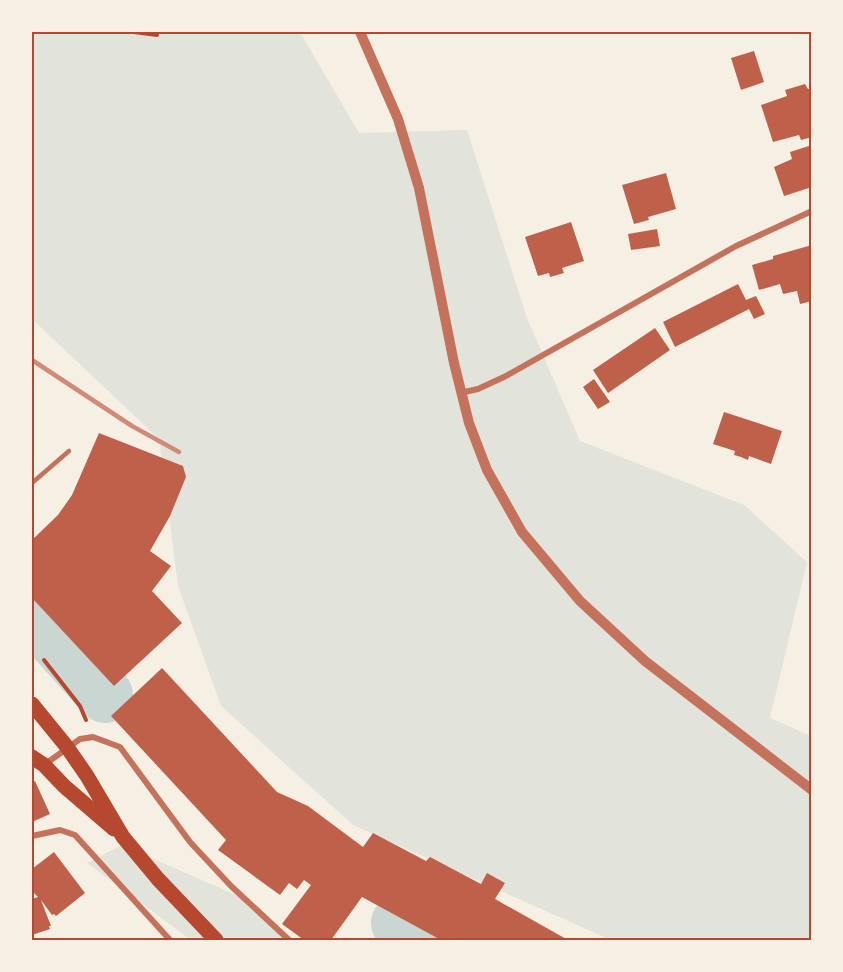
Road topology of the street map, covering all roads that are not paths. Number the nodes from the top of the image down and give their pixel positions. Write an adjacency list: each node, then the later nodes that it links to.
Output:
1 (360, 32): 3 (street)
2 (812, 211): 3 (street)
3 (460, 393): 9 (street)
4 (69, 451): 5 (lane)
5 (32, 483)
6 (32, 704): 7 (main road)
7 (67, 747): 8 (street); 11 (main road); 14 (street)
8 (38, 761): 11 (main road)
9 (812, 790)
10 (32, 836): 12 (street)
11 (123, 837): 13 (main road)
12 (170, 940)
13 (216, 940)
14 (289, 940)

